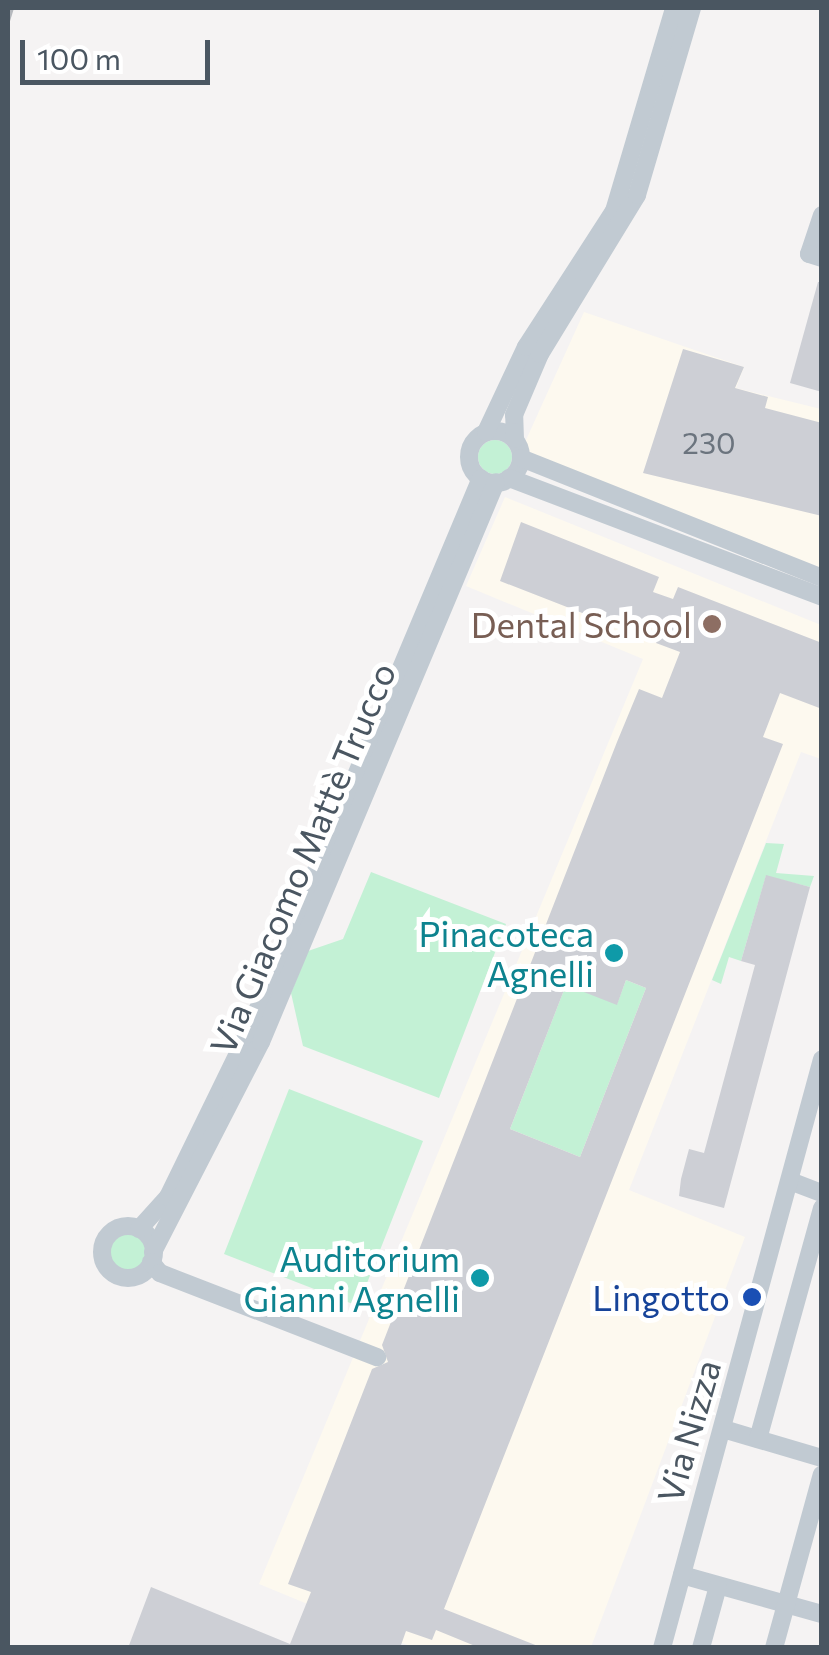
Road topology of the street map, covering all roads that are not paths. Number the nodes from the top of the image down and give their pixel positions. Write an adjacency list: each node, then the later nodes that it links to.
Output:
1 (674, 8): 5 (street)
2 (692, 8): 6 (street)
3 (822, 215): 4 (street)
4 (815, 256)
5 (486, 432): 6 (street); 8 (street)
6 (514, 439): 7 (street)
7 (521, 458): 8 (street); 9 (street)
8 (495, 480): 10 (street); 15 (street, Via Giacomo Mattè Trucco); 16 (street, Via Giacomo Mattè Trucco)
9 (822, 578)
10 (822, 597)
11 (822, 1058): 12 (street, Via Nizza)
12 (790, 1181): 13 (street); 22 (street, Via Nizza)
13 (822, 1193)
14 (822, 1208): 19 (street)
15 (139, 1229): 16 (street); 16 (street, Via Giacomo Mattè Trucco)
16 (152, 1257): 17 (street)
17 (377, 1358)
18 (730, 1431): 19 (street)
19 (758, 1440): 20 (street)
20 (822, 1458)
21 (822, 1474): 24 (street)
22 (682, 1576): 23 (street); 26 (street, Via Nizza)
23 (718, 1586): 24 (street); 27 (street)
24 (786, 1604): 25 (street); 28 (street)
25 (822, 1614)
26 (662, 1648)
27 (700, 1648)
28 (774, 1648)

